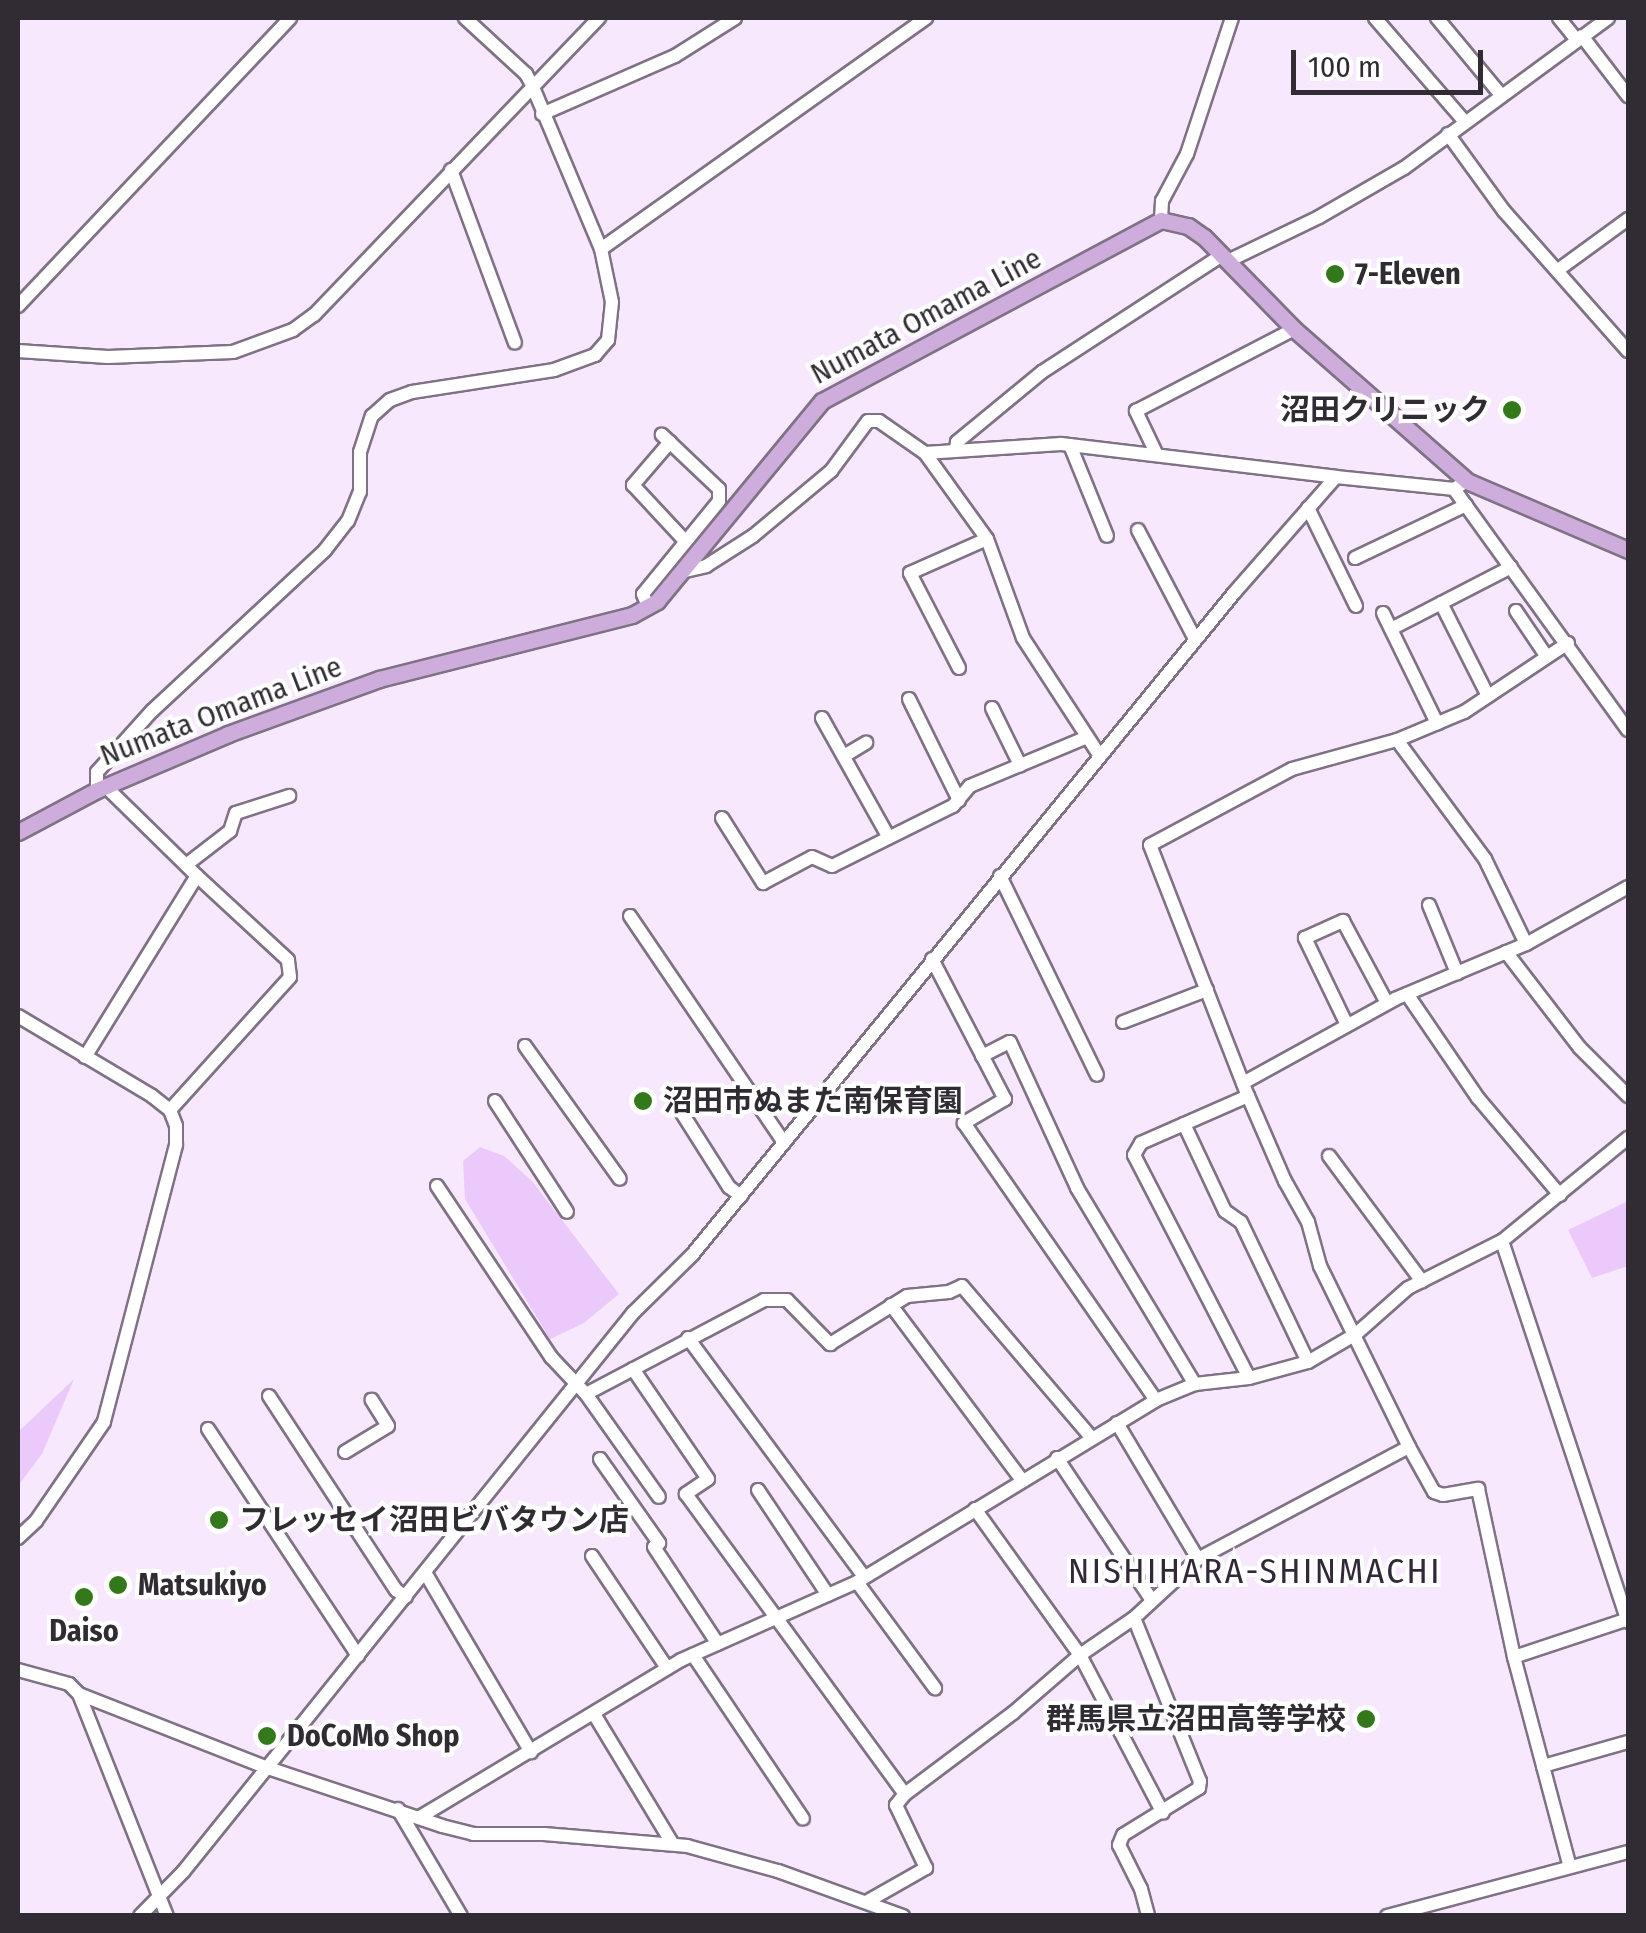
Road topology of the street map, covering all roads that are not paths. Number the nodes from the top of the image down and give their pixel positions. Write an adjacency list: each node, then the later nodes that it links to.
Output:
1 (290, 18): 24 (street)
2 (465, 18): 12 (street)
3 (599, 18): 12 (street)
4 (735, 18): 15 (street)
5 (926, 18): 21 (street)
6 (1232, 18): 19 (street)
7 (1375, 18): 16 (street)
8 (1437, 18): 13 (street)
9 (1559, 18): 11 (street)
10 (1608, 18): 11 (street)
11 (1580, 38): 13 (street); 14 (street)
12 (533, 87): 15 (street); 18 (street)
13 (1501, 95): 16 (street)
14 (1628, 96)
15 (542, 114): 21 (street)
16 (1465, 122): 17 (street)
17 (1448, 134): 22 (street); 23 (street)
18 (451, 170): 26 (street); 28 (street)
19 (1161, 220): 22 (main road); 44 (main road, Numata Omama Line)
20 (1628, 220): 23 (street)
21 (601, 249): 67 (street)
22 (1225, 258): 25 (main road); 30 (street)
23 (1558, 270): 27 (street)
24 (18, 306)
25 (1294, 329): 32 (street); 34 (main road)
26 (515, 343)
27 (1628, 351)
28 (18, 352)
29 (1070, 445): 30 (street); 32 (street); 38 (street)
30 (956, 448): 31 (street)
31 (925, 453): 39 (street); 44 (street)
32 (1156, 453): 33 (street)
33 (1336, 477): 34 (street); 36 (street)
34 (1461, 485): 35 (street); 41 (main road)
35 (1466, 505): 42 (street); 43 (street)
36 (1308, 508): 47 (street); 51 (street)
37 (1138, 530): 51 (street)
38 (1107, 536)
39 (986, 539): 54 (street); 61 (street)
40 (685, 542): 40 (street); 46 (street)
41 (1628, 550)
42 (1355, 558)
43 (1512, 567): 45 (street); 52 (street)
44 (680, 572): 46 (main road, Numata Omama Line)
45 (1441, 603): 50 (street); 55 (street)
46 (648, 606): 67 (main road, Numata Omama Line)
47 (1356, 606)
48 (1516, 610): 53 (street)
49 (1383, 613): 50 (street)
50 (1391, 629): 59 (street)
51 (1196, 639): 65 (street)
52 (1568, 643): 53 (street); 60 (street)
53 (1547, 657): 55 (street)
54 (958, 668)
55 (1488, 696): 59 (street)
56 (909, 699): 69 (street)
57 (992, 708): 66 (street)
58 (822, 718): 64 (street)
59 (1438, 723): 62 (street)
60 (1628, 730)
61 (1088, 737): 65 (street); 66 (street)
62 (1397, 740): 79 (street); 83 (street)
63 (866, 743): 64 (street)
64 (844, 756): 72 (street)
65 (1100, 756): 75 (street)
66 (1020, 765): 69 (street)
67 (101, 788): 71 (main road, Numata Omama Line); 73 (street)
68 (288, 796): 73 (street)
69 (958, 800): 72 (street)
70 (722, 818): 72 (street)
71 (18, 832)
72 (889, 838)
73 (186, 866): 74 (street)
74 (197, 876): 91 (street); 97 (street)
75 (1000, 876): 81 (street); 92 (street)
76 (1628, 888): 79 (street)
77 (1429, 906): 82 (street)
78 (630, 916): 100 (street)
79 (1526, 944): 80 (street)
80 (1506, 952): 82 (street); 94 (street)
81 (932, 959): 90 (street); 100 (street)
82 (1456, 973): 84 (street)
83 (1207, 990): 87 (street); 93 (street)
84 (1407, 994): 85 (street); 104 (street)
85 (1387, 1003): 88 (street); 88 (street)
86 (18, 1016): 91 (street)
87 (1123, 1022)
88 (1347, 1025): 93 (street)
89 (525, 1046): 102 (street)
90 (982, 1056): 115 (street); 119 (street)
91 (84, 1057): 97 (street)
92 (1097, 1075)
93 (1246, 1089): 98 (street); 110 (street)
94 (1628, 1096)
95 (495, 1102): 106 (street)
96 (674, 1102): 105 (street)
97 (170, 1110): 131 (street)
98 (1184, 1124): 112 (street); 114 (street)
99 (1628, 1138): 104 (street)
100 (784, 1142): 105 (street)
101 (1329, 1156): 108 (street)
102 (620, 1179)
103 (437, 1186): 116 (street)
104 (1560, 1195): 107 (street)
105 (740, 1196): 116 (street)
106 (568, 1212)
107 (1502, 1241): 108 (street); 141 (street)
108 (1422, 1281): 110 (street)
109 (891, 1305): 111 (street); 122 (street); 127 (street)
110 (1356, 1334): 112 (street); 123 (street)
111 (688, 1338): 113 (street); 135 (street)
112 (1308, 1362): 114 (street)
113 (634, 1369): 116 (street); 139 (street)
114 (1249, 1378): 115 (street)
115 (1195, 1384): 119 (street)
116 (582, 1389): 129 (street); 134 (street)
117 (270, 1396): 137 (street)
118 (372, 1400): 124 (street)
119 (1156, 1400): 120 (street)
120 (1117, 1423): 122 (street); 133 (street)
121 (208, 1428): 145 (street)
122 (1091, 1437): 125 (street)
123 (1408, 1447): 133 (street); 146 (street)
124 (345, 1452)
125 (1057, 1458): 127 (street); 138 (street)
126 (600, 1460): 142 (street)
127 (1022, 1480): 130 (street)
128 (758, 1490): 136 (street)
129 (659, 1497)
130 (976, 1509): 135 (street); 143 (street)
131 (18, 1538)
132 (592, 1556): 147 (street)
133 (1198, 1559): 138 (street)
134 (426, 1574): 137 (street); 153 (street)
135 (860, 1580): 136 (street); 149 (street)
136 (828, 1594): 139 (street)
137 (406, 1598): 145 (street)
138 (1151, 1599): 140 (street)
139 (777, 1617): 142 (street); 156 (street)
140 (1134, 1618): 143 (street); 158 (street)
141 (1628, 1620): 146 (street)
142 (718, 1644): 144 (street)
143 (1080, 1654): 156 (street); 158 (street)
144 (694, 1655): 147 (street); 160 (street)
145 (358, 1656): 155 (street)
146 (1514, 1657): 154 (street)
147 (667, 1668): 151 (street)
148 (18, 1670): 150 (street)
149 (935, 1688)
150 (79, 1694): 155 (street); 164 (street)
151 (594, 1714): 153 (street); 161 (street)
152 (1628, 1742): 154 (street)
153 (531, 1752): 159 (street)
154 (1543, 1766): 163 (street)
155 (268, 1768): 157 (street); 164 (street)
156 (905, 1794): 165 (street)
157 (398, 1809): 159 (street); 169 (street)
158 (1163, 1813): 171 (street)
159 (420, 1816): 161 (street)
160 (803, 1819)
161 (672, 1844): 165 (street)
162 (1628, 1852): 163 (street)
163 (1570, 1866): 166 (street)
164 (158, 1896): 167 (street); 168 (street)
165 (868, 1902): 170 (street)
166 (1434, 1910): 172 (street)
167 (140, 1916)
168 (166, 1916)
169 (461, 1916)
170 (903, 1916)
171 (1148, 1916)
172 (1387, 1916)

